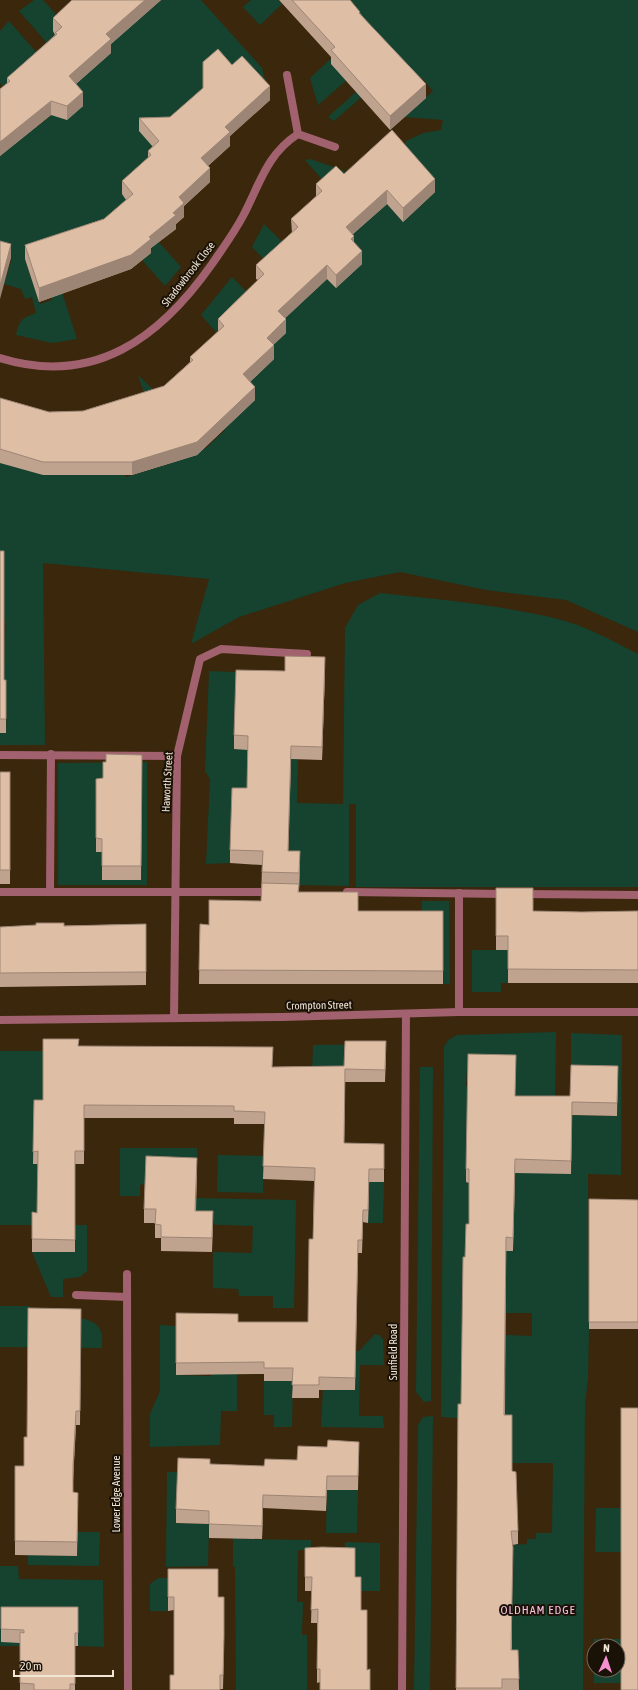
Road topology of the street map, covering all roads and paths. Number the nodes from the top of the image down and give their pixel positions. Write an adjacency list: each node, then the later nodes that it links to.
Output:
1 (287, 75): 2 (street)
2 (298, 134): 3 (street); 4 (street, Shadowbrook Close)
3 (335, 147)
4 (0, 358)
5 (307, 654): 8 (street, Haworth Street)
6 (51, 754): 7 (street); 8 (street); 11 (street)
7 (0, 755)
8 (178, 756): 9 (street, Haworth Street)
9 (175, 891): 11 (street); 12 (street); 19 (street, Haworth Street)
10 (0, 892): 11 (street)
11 (50, 892)
12 (284, 892)
13 (339, 892): 14 (street)
14 (459, 893): 15 (street); 16 (street)
15 (638, 895)
16 (459, 1012): 17 (street, Crompton Street); 18 (street, Crompton Street)
17 (638, 1012)
18 (406, 1014): 19 (street, Crompton Street); 25 (street, Sunfield Road)
19 (174, 1018): 20 (street, Crompton Street)
20 (0, 1020)
21 (127, 1274): 23 (street, Lower Edge Avenue)
22 (76, 1295): 23 (street)
23 (127, 1297): 24 (street, Lower Edge Avenue)
24 (128, 1690)
25 (402, 1690)

